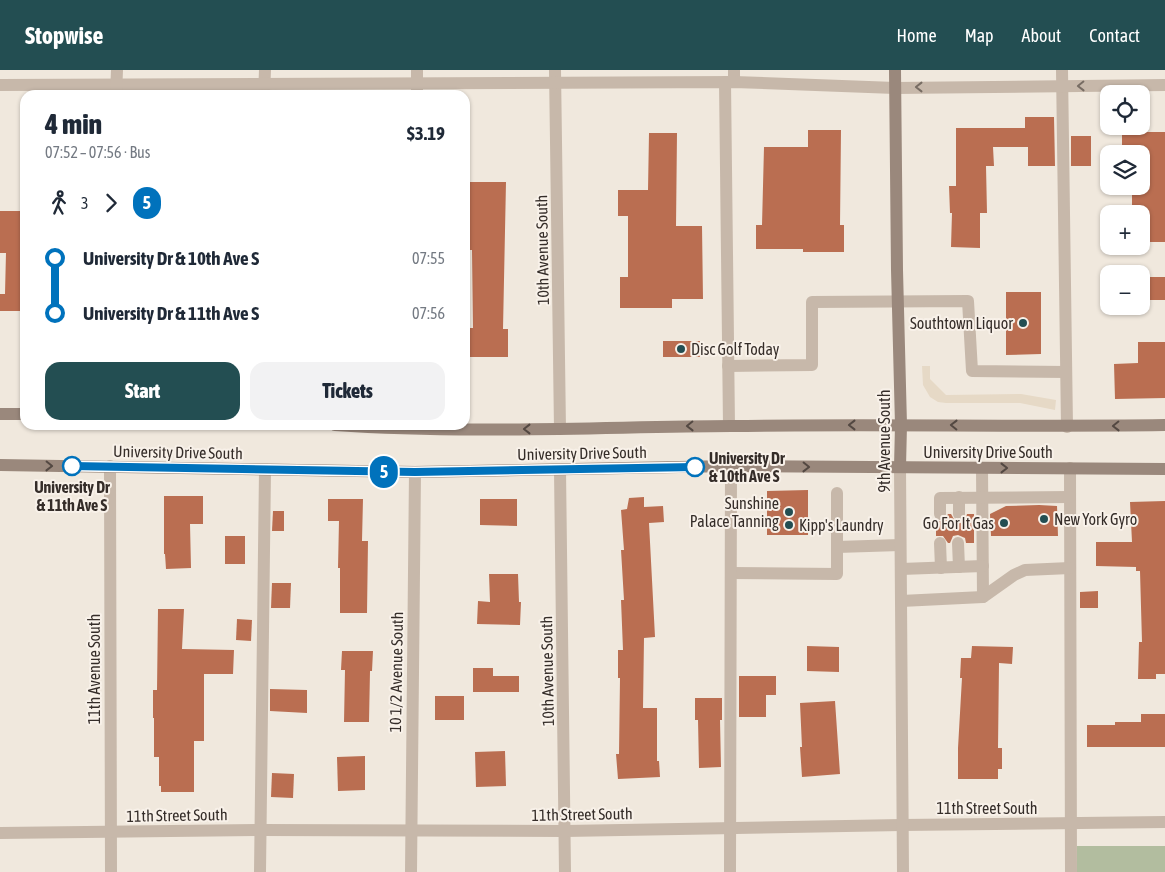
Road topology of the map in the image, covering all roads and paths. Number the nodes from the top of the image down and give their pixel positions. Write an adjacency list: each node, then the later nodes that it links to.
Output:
1 (117, 70): 13 (street)
2 (264, 70): 12 (street)
3 (895, 70): 11 (main road, 9th Avenue South)
4 (1062, 70): 10 (street)
5 (555, 76): 6 (street); 7 (street); 24 (street, 10th Avenue South)
6 (731, 78): 11 (street); 15 (street)
7 (416, 83): 12 (street)
8 (0, 85): 13 (street)
9 (1165, 85): 10 (street, one-way to 10)
10 (1062, 86): 11 (street, one-way to 11); 16 (street)
11 (895, 88): 14 (main road, 9th Avenue South)
12 (264, 89): 13 (street)
13 (116, 90)
14 (898, 302): 15 (street); 16 (street); 19 (main road, 9th Avenue South)
15 (728, 366): 21 (street)
16 (1066, 372): 23 (street)
17 (0, 414): 18 (main road)
18 (20, 414)
19 (901, 424): 21 (main road, University Drive South, one-way to 21); 23 (main road, University Drive South, one-way to 19); 28 (main road, 9th Avenue South)
20 (1165, 425): 23 (main road, University Drive South, one-way to 23)
21 (729, 426): 24 (main road, University Drive South, one-way to 24)
22 (470, 427): 24 (main road, University Drive South, one-way to 22)
23 (1067, 427)
24 (560, 429)
25 (0, 465): 26 (main road, University Drive South, one-way to 26)
26 (110, 466): 32 (main road, University Drive South); 60 (street, 11th Avenue South)
27 (731, 466): 28 (main road, University Drive South, one-way to 28); 33 (main road, University Drive South); 50 (street)
28 (900, 468): 29 (main road, University Drive South); 44 (street, 9th Avenue South)
29 (982, 468): 30 (main road, University Drive South, one-way to 30); 37 (street)
30 (1070, 468): 31 (main road, University Drive South); 38 (street)
31 (1165, 469)
32 (265, 470): 34 (main road, University Drive South); 57 (street)
33 (560, 470): 34 (main road, University Drive South); 59 (street, 10th Avenue South)
34 (415, 472): 58 (street, 10 1/2 Avenue South)
35 (837, 493): 43 (street)
36 (959, 497): 37 (street); 39 (street); 40 (street)
37 (983, 497): 38 (street); 45 (street)
38 (1070, 497): 48 (street)
39 (940, 514)
40 (959, 514)
41 (940, 543): 47 (street)
42 (958, 543): 46 (street)
43 (837, 546): 44 (street); 50 (street)
44 (900, 546): 49 (street, 9th Avenue South)
45 (983, 566): 46 (street); 51 (street)
46 (959, 567): 47 (street)
47 (941, 568): 49 (street)
48 (1070, 568): 51 (street); 54 (street)
49 (901, 569): 52 (street, 9th Avenue South)
50 (731, 573): 56 (street)
51 (984, 597): 52 (street)
52 (901, 601): 55 (street, 9th Avenue South)
53 (1165, 822): 54 (street, 11th Street South)
54 (1071, 823): 55 (street, 11th Street South); 68 (street)
55 (902, 824): 56 (street, 11th Street South); 67 (street, 9th Avenue South)
56 (731, 828): 59 (street, 11th Street South); 66 (street)
57 (260, 830): 58 (street, 11th Street South); 60 (street, 11th Street South); 63 (street)
58 (411, 831): 59 (street, 11th Street South); 64 (street, 10 1/2 Avenue South)
59 (565, 831): 65 (street, 10th Avenue South)
60 (110, 832): 61 (street, 11th Street South); 62 (street, 11th Avenue South)
61 (0, 833)
62 (111, 872)
63 (260, 872)
64 (411, 872)
65 (565, 872)
66 (730, 872)
67 (903, 872)
68 (1071, 872)

